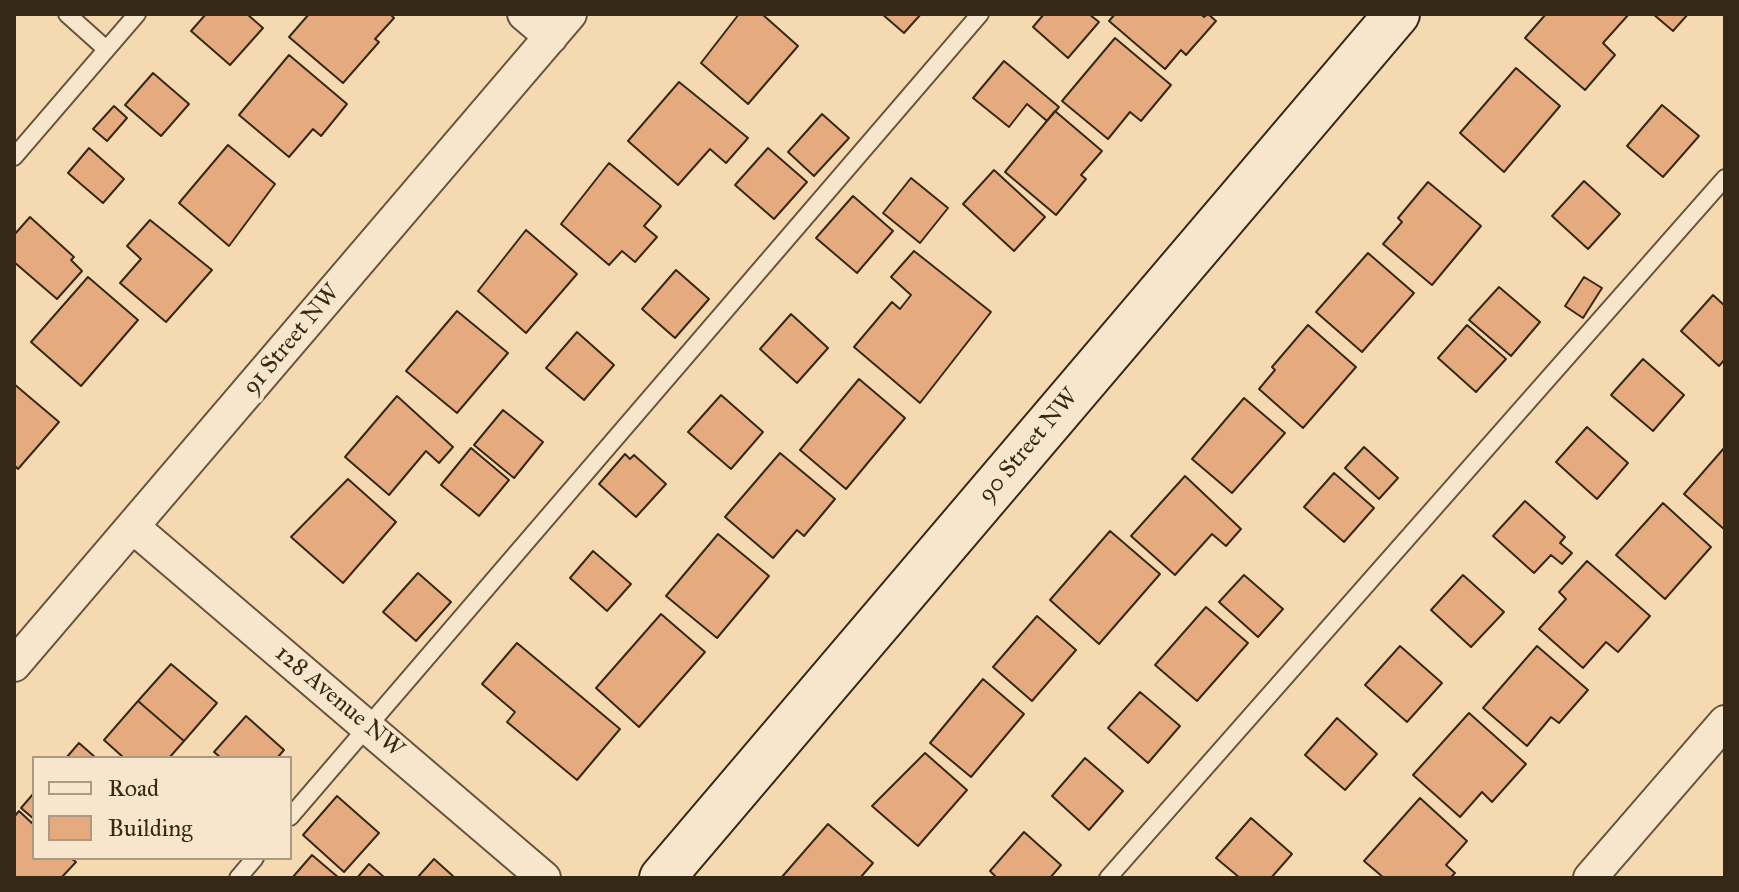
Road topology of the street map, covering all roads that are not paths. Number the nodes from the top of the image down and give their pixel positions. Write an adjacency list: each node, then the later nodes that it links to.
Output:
1 (67, 14): 7 (lane)
2 (137, 14): 7 (lane)
3 (524, 14): 6 (street)
4 (980, 14): 13 (lane)
5 (1397, 14): 18 (street, 90 Street NW)
6 (560, 25): 10 (street, 91 Street NW)
7 (106, 49): 8 (lane)
8 (14, 157)
9 (1725, 178): 19 (lane)
10 (133, 527): 11 (street, 91 Street NW); 13 (street, 128 Avenue NW)
11 (14, 665)
12 (1725, 722): 20 (street)
13 (368, 726): 14 (lane); 17 (street, 128 Avenue NW)
14 (292, 815)
15 (253, 860): 16 (lane)
16 (238, 878)
17 (544, 878)
18 (662, 878)
19 (1108, 878)
20 (1590, 878)

